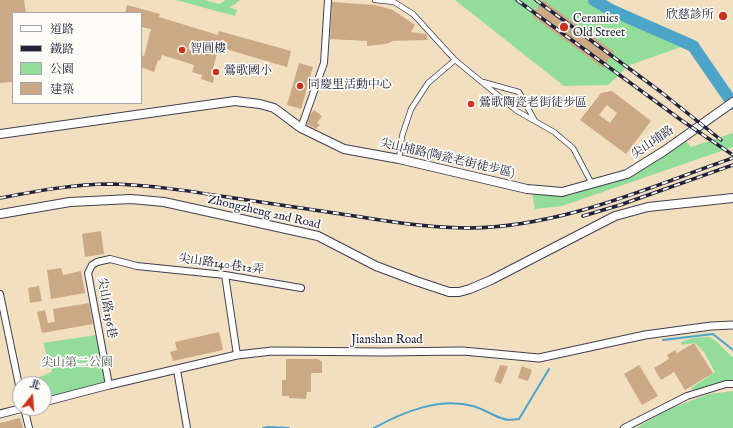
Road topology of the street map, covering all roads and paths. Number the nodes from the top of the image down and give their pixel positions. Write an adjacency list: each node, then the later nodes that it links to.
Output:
1 (328, 0): 7 (street)
2 (375, 0): 3 (street)
3 (456, 60): 4 (street); 9 (street)
4 (481, 81): 6 (street); 6 (street)
5 (733, 102): 10 (main road, 尖山埔路)
6 (535, 121): 10 (street)
7 (301, 128): 8 (main road, 尖山埔路(陶瓷老街徒步區)); 9 (main road, 尖山埔路(陶瓷老街徒步區))
8 (0, 134)
9 (398, 159): 10 (main road, 尖山埔路(陶瓷老街徒步區))
10 (592, 184)
11 (733, 198): 12 (main road, Zhongzheng 2nd Road)
12 (0, 214)
13 (97, 262): 14 (street, 尖山路140巷12弄); 22 (street, 尖山路156巷)
14 (225, 275): 15 (street, 尖山路140巷12弄); 18 (street)
15 (301, 288)
16 (0, 294): 20 (street)
17 (733, 325): 18 (street, Jianshan Road)
18 (237, 356): 19 (street, Jianshan Road)
19 (177, 370): 22 (street, Jianshan Road); 28 (street)
20 (17, 376)
21 (733, 384): 29 (street)
22 (109, 385): 23 (street, Jianshan Road)
23 (52, 400)
24 (12, 411): 25 (street)
25 (0, 414)
26 (25, 416): 27 (street)
27 (29, 428)
28 (187, 428)
29 (624, 428)

